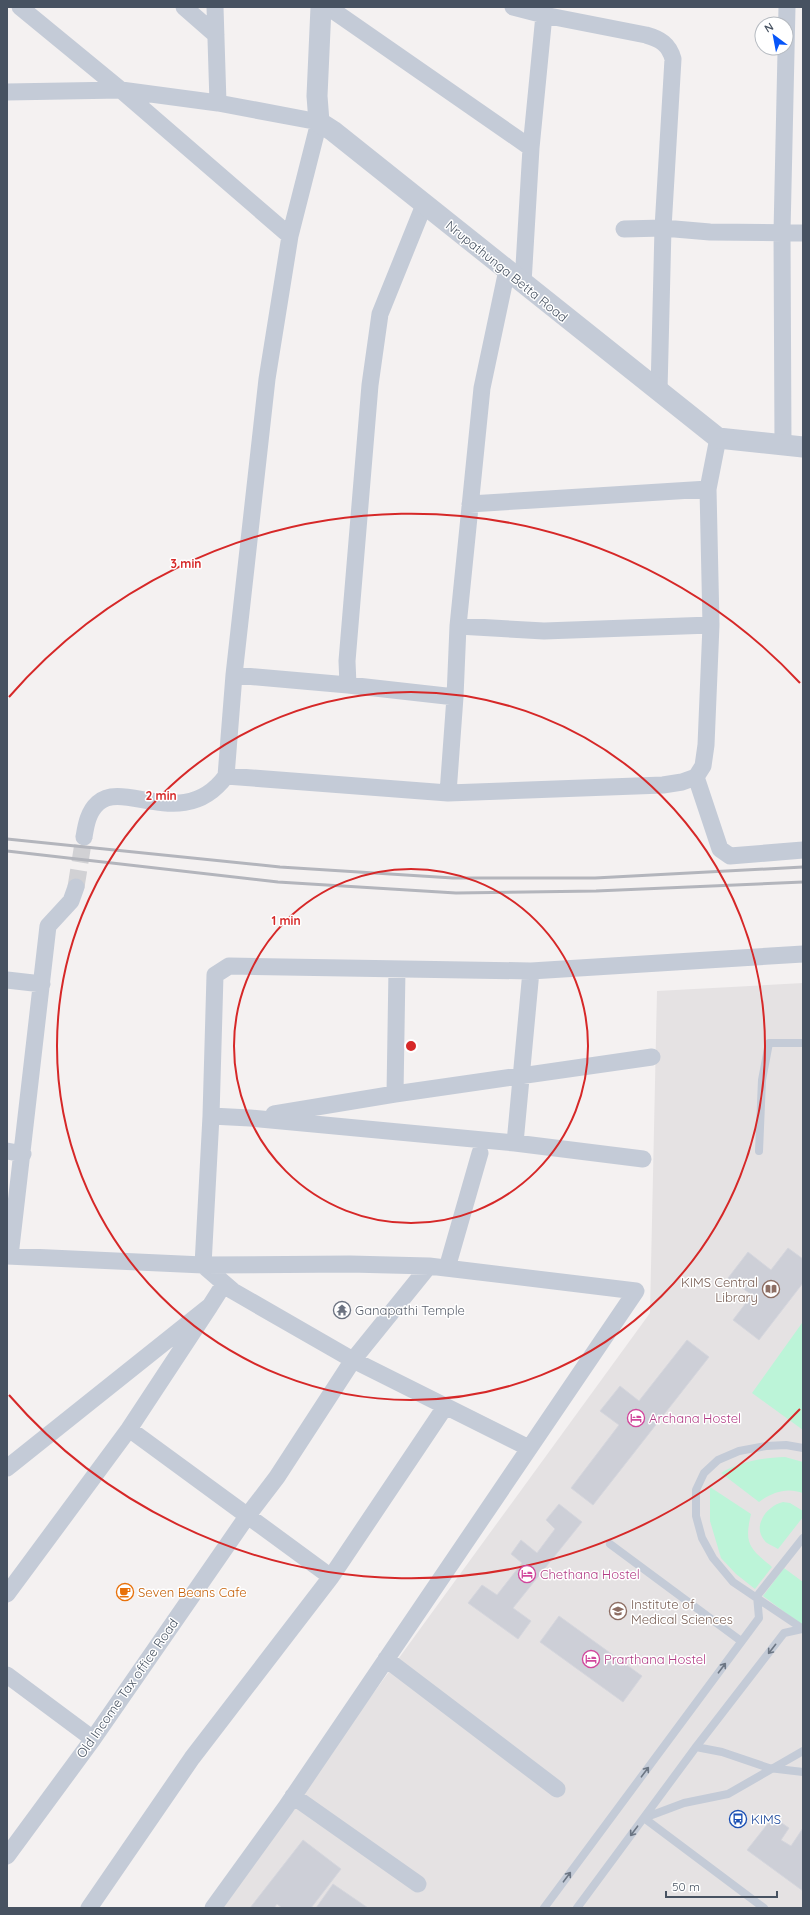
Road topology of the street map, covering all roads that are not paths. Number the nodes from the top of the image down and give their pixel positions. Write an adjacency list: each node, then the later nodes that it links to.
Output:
1 (20, 7): 10 (street)
2 (184, 7): 9 (street)
3 (215, 7): 9 (street)
4 (320, 7): 13 (street)
5 (328, 7): 14 (street)
6 (513, 7): 8 (street)
7 (787, 7): 18 (street)
8 (544, 15): 14 (street); 16 (street)
9 (216, 35): 12 (street)
10 (121, 90): 11 (street); 12 (street); 20 (street)
11 (7, 92)
12 (218, 103): 13 (street)
13 (319, 122): 15 (street, Nrupathunga Betta Road); 20 (street)
14 (531, 148): 22 (street)
15 (424, 205): 21 (street, Nrupathunga Betta Road); 32 (street)
16 (663, 228): 17 (street); 18 (street); 23 (street)
17 (624, 229)
18 (782, 232): 19 (street); 25 (street)
19 (803, 233)
20 (290, 236): 31 (street)
21 (506, 270): 22 (street, Nrupathunga Betta Road); 28 (street)
22 (523, 283): 23 (street, Nrupathunga Betta Road)
23 (659, 391): 24 (street, Nrupathunga Betta Road)
24 (718, 438): 25 (street); 27 (street)
25 (783, 444): 26 (street)
26 (803, 446)
27 (708, 489): 28 (street); 29 (street)
28 (470, 504): 30 (street)
29 (710, 625): 30 (street); 35 (street)
30 (458, 626): 33 (street)
31 (234, 675): 32 (street); 34 (street)
32 (348, 684): 33 (street)
33 (455, 697): 36 (street)
34 (226, 776): 36 (street); 37 (street)
35 (696, 777): 36 (street); 38 (street)
36 (448, 793)
37 (84, 837)
38 (803, 850)
39 (76, 887): 44 (street)
40 (803, 954): 42 (street)
41 (397, 969): 42 (street); 48 (street); 49 (street)
42 (531, 971): 47 (street)
43 (7, 980): 44 (street)
44 (42, 984): 53 (street)
45 (803, 1043): 52 (lane)
46 (652, 1056): 47 (street)
47 (522, 1075): 48 (street); 51 (street)
48 (395, 1094): 50 (street)
49 (211, 1116): 50 (street); 57 (street)
50 (250, 1118): 51 (street)
51 (515, 1143): 55 (street)
52 (759, 1151)
53 (15, 1152): 56 (street)
54 (480, 1153): 59 (street)
55 (643, 1159)
56 (9, 1256): 57 (street)
57 (203, 1265): 58 (street); 60 (street)
58 (429, 1266): 59 (street); 62 (street, Old Income Tax office Road)
59 (447, 1268): 65 (street)
60 (224, 1284): 61 (street); 62 (street)
61 (210, 1306): 64 (street); 67 (street)
62 (354, 1360): 63 (street); 68 (street, Old Income Tax office Road)
63 (445, 1407): 65 (street); 71 (street)
64 (129, 1429): 68 (street); 72 (street)
65 (529, 1448): 76 (street)
66 (803, 1448): 73 (lane)
67 (7, 1468)
68 (248, 1515): 71 (street); 78 (street, Old Income Tax office Road)
69 (803, 1538): 73 (lane)
70 (610, 1544): 75 (lane)
71 (331, 1577): 88 (street)
72 (7, 1594)
73 (757, 1596): 74 (lane); 75 (lane)
74 (803, 1629): 79 (lane, one-way to 79)
75 (741, 1641): 90 (lane, one-way to 75)
76 (386, 1659): 83 (street); 84 (street)
77 (7, 1675): 78 (street)
78 (93, 1739): 86 (street, Old Income Tax office Road)
79 (696, 1747): 81 (lane); 85 (lane)
80 (803, 1750): 81 (lane)
81 (770, 1768): 82 (lane); 85 (lane)
82 (803, 1772)
83 (557, 1789)
84 (293, 1796): 87 (street); 89 (street)
85 (644, 1818): 91 (lane, one-way to 91); 92 (lane)
86 (7, 1856)
87 (418, 1884)
88 (89, 1908)
89 (213, 1908)
90 (544, 1908)
91 (577, 1908)
92 (764, 1908)

